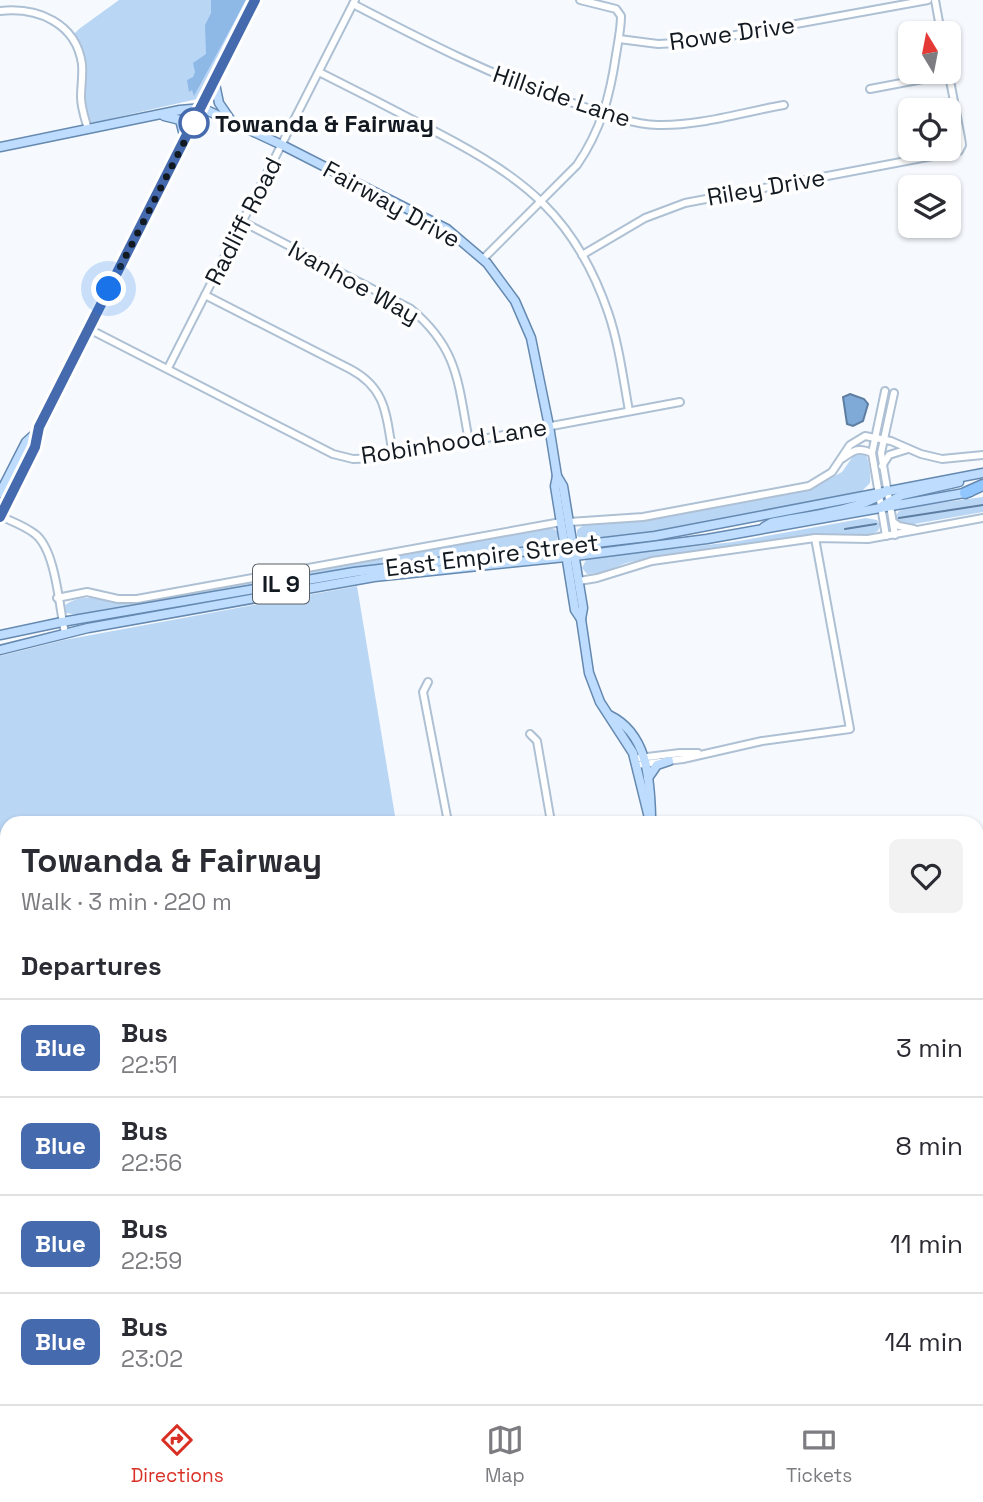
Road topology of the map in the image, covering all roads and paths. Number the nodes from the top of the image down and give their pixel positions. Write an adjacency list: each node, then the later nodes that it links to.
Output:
1 (255, 0): 10 (main road)
2 (580, 0): 8 (street)
3 (928, 0): 8 (street, Rowe Drive)
4 (935, 0): 7 (street)
5 (354, 2): 9 (street, Radliff Road); 16 (street, Hillside Lane)
6 (0, 11): 19 (street)
7 (939, 21)
8 (619, 39): 16 (street)
9 (319, 72): 21 (street, Radliff Road); 23 (street)
10 (215, 83): 15 (main road); 18 (main road)
11 (898, 83): 13 (street)
12 (951, 84): 25 (street, Riley Drive)
13 (870, 89)
14 (784, 105): 16 (street, Hillside Lane)
15 (202, 107): 17 (main road); 18 (main road, Fairway Drive); 20 (main road)
16 (604, 114): 23 (street)
17 (154, 115): 19 (main road); 20 (main road)
18 (232, 121): 21 (main road, Fairway Drive)
19 (88, 130): 22 (main road)
20 (186, 139): 28 (main road)
21 (282, 145): 24 (street, Radliff Road); 26 (main road, Fairway Drive)
22 (0, 147)
23 (542, 201): 25 (street); 26 (street)
24 (243, 222): 27 (street, Radliff Road); 38 (street, Ivanhoe Way)
25 (582, 255): 33 (street)
26 (483, 259): 34 (main road, Fairway Drive)
27 (205, 295): 29 (street, Radliff Road); 41 (street)
28 (89, 329): 29 (street, Robinhood Lane); 35 (main road)
29 (168, 368): 41 (street, Robinhood Lane)
30 (884, 391): 36 (street)
31 (894, 393): 37 (street)
32 (680, 402): 33 (street, Robinhood Lane)
33 (629, 411): 34 (street, Robinhood Lane)
34 (549, 426): 38 (street, Robinhood Lane); 55 (main road, Fairway Drive)
35 (36, 433): 48 (main road); 53 (main road)
36 (874, 436): 37 (street); 40 (street); 43 (street)
37 (884, 439): 39 (street); 44 (street)
38 (469, 441): 41 (street, Robinhood Lane)
39 (909, 449): 42 (street); 44 (street)
40 (872, 453): 43 (street); 50 (street)
41 (393, 455)
42 (983, 455)
43 (842, 459): 55 (street)
44 (882, 466): 47 (street)
45 (978, 474): 47 (main road, East Empire Street / IL 9); 51 (main road)
46 (983, 487): 49 (highway)
47 (887, 490): 50 (main road, East Empire Street / IL 9); 51 (street)
48 (0, 493)
49 (965, 493): 51 (main road, East Empire Street / IL 9)
50 (878, 495): 52 (street); 58 (main road); 62 (main road, East Empire Street / IL 9)
51 (889, 504): 52 (main road, East Empire Street / IL 9); 56 (street)
52 (880, 508): 58 (main road, East Empire Street / IL 9); 60 (street)
53 (0, 516): 65 (street)
54 (983, 517): 57 (street)
55 (565, 522): 62 (main road, Fairway Drive); 65 (street)
56 (892, 522): 57 (street); 59 (street)
57 (918, 529): 59 (street)
58 (758, 531): 63 (main road, East Empire Street / IL 9)
59 (895, 535): 60 (street)
60 (886, 536): 61 (street)
61 (815, 538): 64 (street); 73 (street)
62 (569, 547): 63 (main road, Fairway Drive); 67 (main road, East Empire Street / IL 9)
63 (570, 556): 64 (main road, Fairway Drive); 66 (main road, Fairway Drive); 68 (main road, East Empire Street / IL 9)
64 (579, 581): 66 (main road, Fairway Drive)
65 (57, 598): 67 (street)
66 (581, 619): 75 (main road, Fairway Drive)
67 (62, 622): 68 (street); 69 (main road, East Empire Street / IL 9)
68 (65, 633): 70 (main road, East Empire Street / IL 9)
69 (0, 635)
70 (0, 650)
71 (428, 682): 77 (street)
72 (530, 734): 78 (street)
73 (704, 753): 74 (street); 75 (street)
74 (669, 761): 75 (street); 76 (main road)
75 (640, 762): 76 (main road, Fairway Drive); 79 (main road, Fairway Drive)
76 (648, 778): 80 (main road, Fairway Drive)
77 (447, 816)
78 (550, 816)
79 (649, 816)
80 (650, 816)

